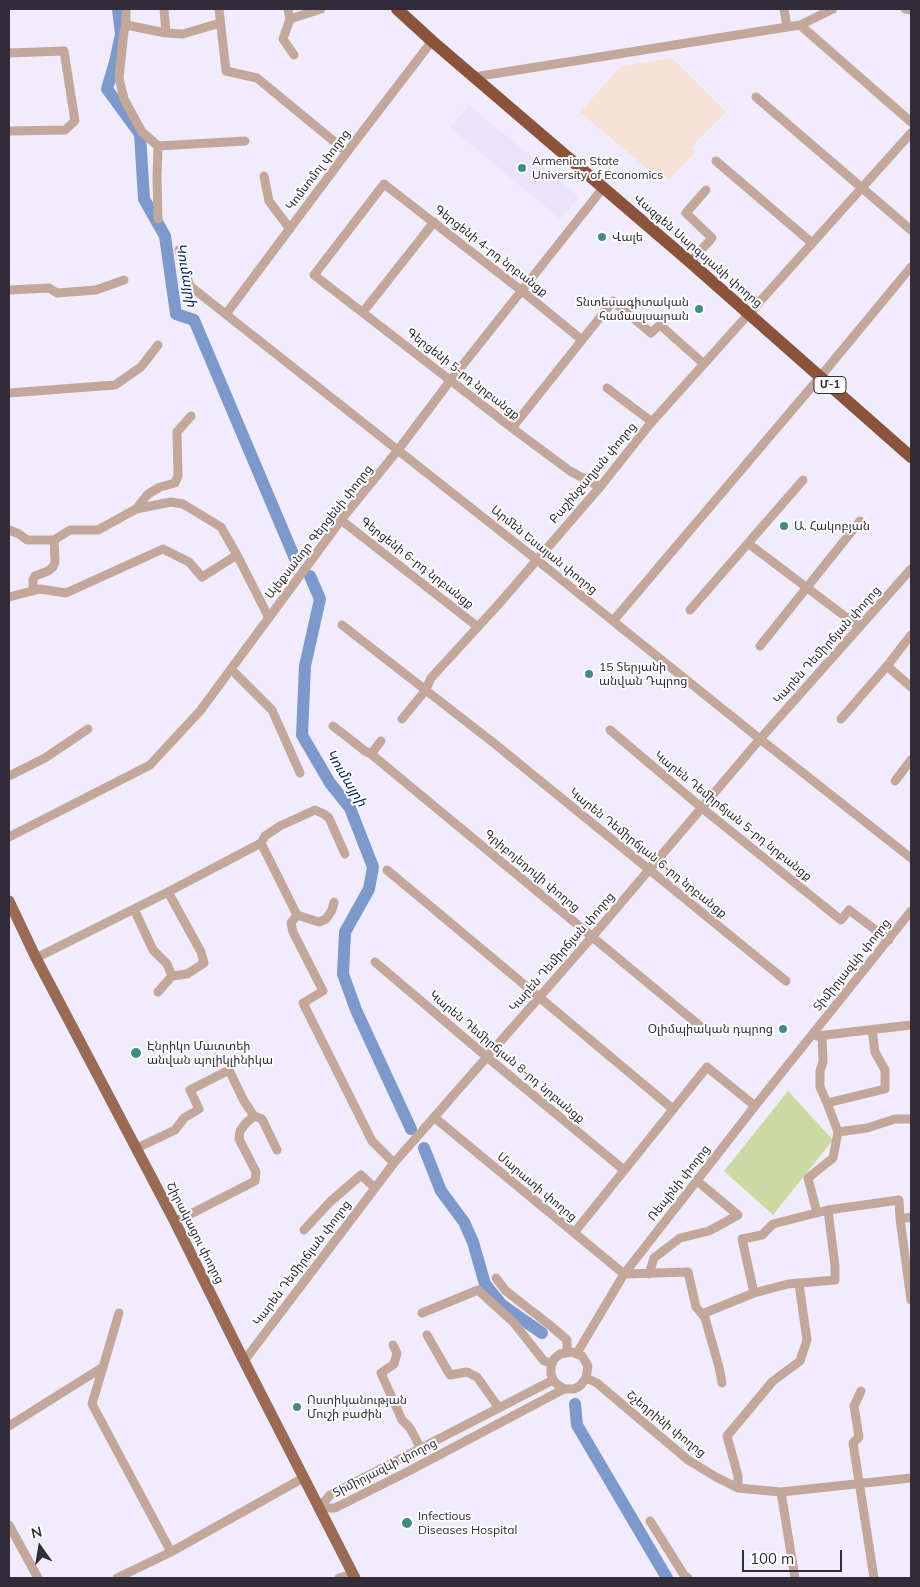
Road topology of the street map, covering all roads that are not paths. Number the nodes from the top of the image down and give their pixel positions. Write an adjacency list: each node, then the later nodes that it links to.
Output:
1 (126, 9): 14 (street)
2 (164, 9): 16 (street)
3 (218, 9): 12 (street)
4 (288, 9): 11 (street)
5 (321, 9): 11 (street)
6 (397, 9): 17 (highway, Վազգեն Սարգսյանի փողոց / Մ-1)
7 (784, 9): 15 (street)
8 (833, 9): 13 (street)
9 (905, 9): 10 (street)
10 (911, 10)
11 (290, 18): 19 (street)
12 (220, 24): 16 (street); 27 (street)
13 (800, 25): 15 (street); 22 (street)
14 (126, 26): 16 (street); 26 (street)
15 (787, 27): 20 (street)
16 (166, 33)
17 (432, 41): 20 (highway, Վազգեն Սարգսյանի փողոց / Մ-1); 27 (street, Կոմսոմոլ փողոց)
18 (9, 54): 23 (street)
19 (294, 55)
20 (474, 77): 30 (highway, Վազգեն Սարգսյանի փողոց / Մ-1)
21 (756, 98): 31 (street)
22 (911, 122)
23 (9, 131)
24 (911, 133): 31 (street, Բաշինջաղյան փողոց)
25 (245, 140): 26 (street)
26 (158, 146): 33 (street)
27 (347, 152): 35 (street, Կոմսոմոլ փողոց)
28 (716, 161): 37 (street)
29 (264, 176): 35 (street)
30 (603, 188): 39 (highway, Վազգեն Սարգսյանի փողոց / Մ-1); 44 (street, Ալեքսանդր Գերցենի փողոց)
31 (862, 188): 36 (street); 37 (street, Բաշինջաղյան փողոց)
32 (706, 190): 39 (street)
33 (158, 218)
34 (434, 222): 41 (street, Գերցենի 4-րդ նրբանցք); 44 (street, Գերցենի 4-րդ նրբանցք); 45 (street)
35 (290, 229): 46 (street, Կոմսոմոլ փողոց)
36 (911, 230)
37 (812, 244): 47 (street, Բաշինջաղյան փողոց)
38 (179, 250): 46 (street, Արմեն Եսայան փողոց)
39 (690, 262): 47 (highway, Վազգեն Սարգսյանի փողոց / Մ-1)
40 (911, 267): 51 (street)
41 (314, 275): 45 (street, Գերցենի 5-րդ նրբանցք)
42 (124, 280): 43 (street)
43 (9, 290)
44 (522, 291): 48 (street, Գերցենի 4-րդ նրբանցք); 52 (street, Ալեքսանդր Գերցենի փողոց)
45 (363, 312): 52 (street, Գերցենի 5-րդ նրբանցք)
46 (226, 314): 58 (street, Արմեն Եսայան փողոց)
47 (749, 314): 50 (street, Բաշինջաղյան փողոց); 51 (highway, Վազգեն Սարգսյանի փողոց / Մ-1)
48 (582, 340): 50 (street); 57 (street)
49 (158, 346): 54 (street)
50 (704, 364): 56 (street, Բաշինջաղյան փողոց)
51 (820, 377): 59 (highway, Վազգեն Սարգսյանի փողոց / Մ-1); 76 (street)
52 (450, 381): 57 (street, Գերցենի 5-րդ նրբանցք); 58 (street, Ալեքսանդր Գերցենի փողոց)
53 (607, 388): 56 (street)
54 (9, 393)
55 (191, 416): 62 (street)
56 (652, 422): 61 (street, Բաշինջաղյան փողոց)
57 (512, 428): 61 (street, Գերցենի 5-րդ նրբանցք)
58 (398, 450): 63 (street, Ալեքսանդր Գերցենի փողոց); 69 (street, Արմեն Եսայան փողոց)
59 (911, 457)
60 (803, 480): 67 (street)
61 (600, 488): 69 (street, Բաշինջաղյան փողոց)
62 (136, 509): 66 (street); 68 (street)
63 (341, 520): 75 (street, Ալեքսանդր Գերցենի փողոց); 78 (street, Գերցենի 6-րդ նրբանցք)
64 (860, 521): 71 (street)
65 (9, 530): 66 (street)
66 (54, 540): 72 (street)
67 (749, 544): 71 (street); 74 (street)
68 (237, 555): 72 (street); 75 (street)
69 (537, 560): 76 (street, Արմեն Եսայան փողոց); 78 (street, Բաշինջաղյան փողոց)
70 (910, 572): 79 (street, Կարեն Դեմիրճյան փողոց)
71 (807, 587): 79 (street); 81 (street)
72 (33, 591): 73 (street)
73 (9, 597)
74 (690, 610)
75 (269, 618): 83 (street, Ալեքսանդր Գերցենի փողոց)
76 (613, 621): 91 (street, Արմեն Եսայան փողոց)
77 (342, 625): 85 (street, Կարեն Դեմիրճյան 6-րդ նրբանցք)
78 (478, 627): 85 (street, Բաշինջաղյան փողոց)
79 (859, 627): 91 (street, Կարեն Դեմիրճյան փողոց)
80 (911, 635): 82 (street)
81 (760, 646)
82 (887, 666): 84 (street); 87 (street)
83 (231, 669): 95 (street); 99 (street, Ալեքսանդր Գերցենի փողոց)
84 (911, 687)
85 (425, 691): 86 (street, Բաշինջաղյան փողոց); 104 (street, Կարեն Դեմիրճյան 6-րդ նրբանցք)
86 (402, 719)
87 (841, 719)
88 (333, 726): 93 (street, Գրիբոյեդովի փողոց)
89 (88, 729): 96 (street)
90 (610, 730): 98 (street, Կարեն Դեմիրճյան 5-րդ նրբանցք)
91 (760, 739): 98 (street, Կարեն Դեմիրճյան փողոց); 102 (street, Արմեն Եսայան փողոց)
92 (381, 741): 93 (street)
93 (371, 754): 111 (street, Գրիբոյեդովի փողոց)
94 (911, 760): 97 (street)
95 (300, 773)
96 (9, 776)
97 (895, 781)
98 (702, 808): 104 (street, Կարեն Դեմիրճյան փողոց); 112 (street, Կարեն Դեմիրճյան 5-րդ նրբանցք)
99 (9, 837)
100 (261, 843): 101 (street); 105 (street); 110 (street)
101 (345, 854)
102 (911, 858)
103 (387, 870): 118 (street)
104 (649, 870): 111 (street, Կարեն Դեմիրճյան փողոց); 116 (street, Կարեն Դեմիրճյան 6-րդ նրբանցք)
105 (168, 892): 108 (street); 115 (street)
106 (9, 901): 113 (main road, Շիրակացու փողոց)
107 (334, 902): 110 (street)
108 (134, 909): 113 (street); 115 (street)
109 (911, 911): 112 (street, Տիմիրյազևի փողոց)
110 (297, 915): 134 (street)
111 (592, 937): 118 (street, Կարեն Դեմիրճյան փողոց); 120 (street, Գրիբոյեդովի փողոց)
112 (889, 940): 122 (street, Տիմիրյազևի փողոց)
113 (36, 958): 132 (main road, Շիրակացու փողոց)
114 (375, 962): 124 (street, Կարեն Դեմիրճյան 8-րդ նրբանցք)
115 (172, 976): 117 (street)
116 (786, 981)
117 (158, 992)
118 (539, 998): 124 (street, Կարեն Դեմիրճյան փողոց); 127 (street)
119 (911, 1025): 121 (street)
120 (700, 1026)
121 (872, 1030): 123 (street); 125 (street)
122 (811, 1035): 123 (street); 126 (street, Ռեպինի փողոց)
123 (822, 1036): 125 (street)
124 (487, 1057): 129 (street, Կարեն Դեմիրճյան փողոց); 135 (street, Կարեն Դեմիրճյան 8-րդ նրբանցք)
125 (827, 1103): 131 (street)
126 (755, 1106): 127 (street); 136 (street, Ռեպինի փողոց)
127 (673, 1109): 135 (street)
128 (254, 1116): 132 (street); 133 (street); 142 (street)
129 (435, 1118): 134 (street, Կարեն Դեմիրճյան փողոց); 144 (street, Մարատի փողոց)
130 (911, 1119): 131 (street)
131 (838, 1132): 139 (street)
132 (137, 1148): 142 (main road, Շիրակացու փողոց)
133 (277, 1150)
134 (394, 1164): 137 (street, Կարեն Դեմիրճյան փողոց)
135 (624, 1170): 144 (street)
136 (696, 1180): 145 (street, Ռեպինի փողոց); 146 (street)
137 (375, 1188): 143 (street); 158 (street, Կարեն Դեմիրճյան փողոց)
138 (828, 1210): 139 (street); 141 (street); 148 (street)
139 (817, 1213): 149 (street)
140 (911, 1217): 141 (street)
141 (900, 1219): 150 (street)
142 (175, 1222): 158 (main road, Շիրակացու փողոց)
143 (304, 1230)
144 (574, 1233): 145 (street, Մարատի փողոց)
145 (624, 1274): 146 (street); 157 (street, Ռեպինի փողոց)
146 (649, 1274): 153 (street)
147 (496, 1278): 156 (street)
148 (799, 1284): 149 (street); 174 (street)
149 (754, 1293): 153 (street)
150 (911, 1300)
151 (119, 1313): 160 (street)
152 (422, 1313): 159 (street)
153 (702, 1314): 163 (street)
154 (427, 1335): 166 (street)
155 (393, 1345): 168 (street)
156 (567, 1352): 157 (street); 159 (street)
157 (577, 1353): 161 (street)
158 (244, 1361): 171 (main road, Շիրակացու փողոց)
159 (552, 1363): 162 (street)
160 (103, 1367): 167 (street); 179 (street)
161 (586, 1378): 164 (street, Տիմիրյազևի փողոց); 174 (street, Շչեդրինի փողոց)
162 (553, 1380): 164 (street); 166 (street, Տիմիրյազևի փողոց)
163 (722, 1383)
164 (564, 1389): 170 (street, Տիմիրյազևի փողոց)
165 (862, 1391): 173 (street)
166 (499, 1408): 168 (street, Տիմիրյազևի փողոց)
167 (9, 1426)
168 (421, 1449): 169 (street, Տիմիրյազևի փողոց)
169 (399, 1461): 170 (street); 176 (street, Տիմիրյազևի փողոց)
170 (405, 1473): 176 (street, Տիմիրյազևի փողոց)
171 (303, 1478): 176 (main road, Շիրակացու փողոց); 179 (street)
172 (911, 1478): 173 (street, Շչեդրինի փողոց)
173 (859, 1484): 175 (street, Շչեդրինի փողոց); 186 (street)
174 (738, 1488): 175 (street, Շչեդրինի փողոց)
175 (781, 1492): 185 (street)
176 (319, 1508): 180 (main road, Շիրակացու փողոց)
177 (650, 1521): 184 (street)
178 (9, 1525): 181 (street)
179 (172, 1552): 182 (street)
180 (354, 1576): 183 (street)
181 (38, 1578)
182 (117, 1578)
183 (339, 1578)
184 (688, 1578)
185 (795, 1578)
186 (874, 1578)

